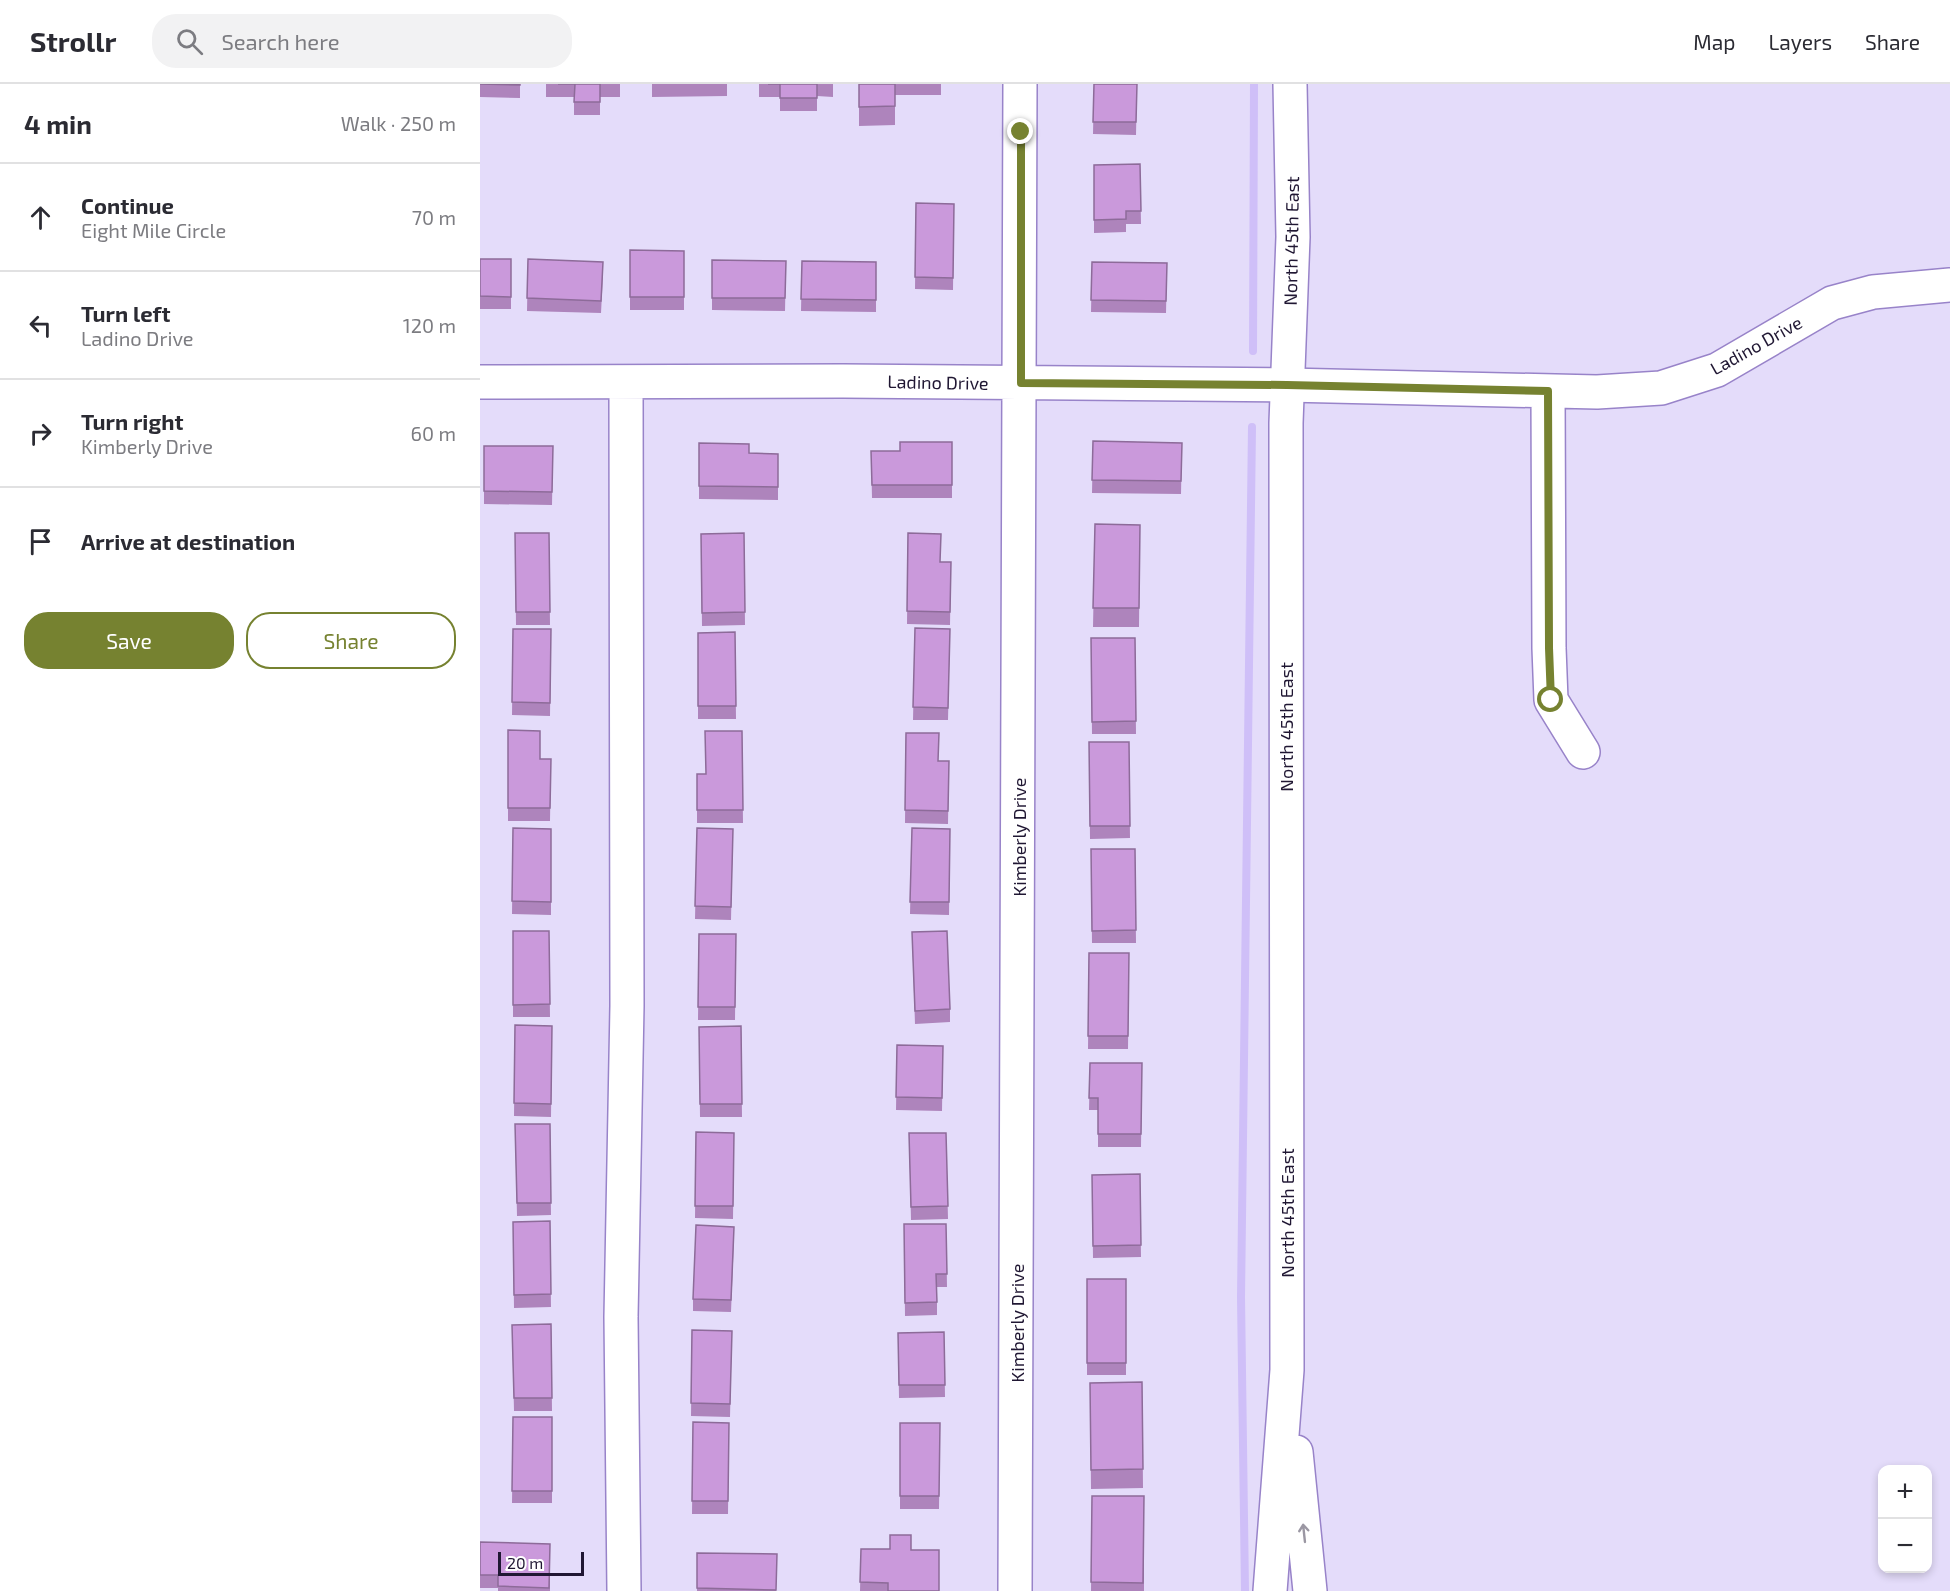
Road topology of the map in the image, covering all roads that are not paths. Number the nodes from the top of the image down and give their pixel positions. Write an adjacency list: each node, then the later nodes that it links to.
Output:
1 (1020, 84): 6 (street, Kimberly Drive)
2 (1290, 84): 7 (street, North 45th East)
3 (1950, 285): 8 (street, Ladino Drive)
4 (480, 382): 5 (street, Ladino Drive)
5 (626, 382): 6 (street, Ladino Drive); 11 (street)
6 (1021, 383): 7 (street, Ladino Drive); 12 (street, Kimberly Drive)
7 (1287, 385): 8 (street, Ladino Drive); 10 (street, North 45th East)
8 (1548, 391): 9 (street)
9 (1583, 752)
10 (1287, 1370): 13 (street, North 45th East); 14 (street, North 45th East, one-way to 10)
11 (624, 1591)
12 (1015, 1591)
13 (1270, 1591)
14 (1310, 1591)

